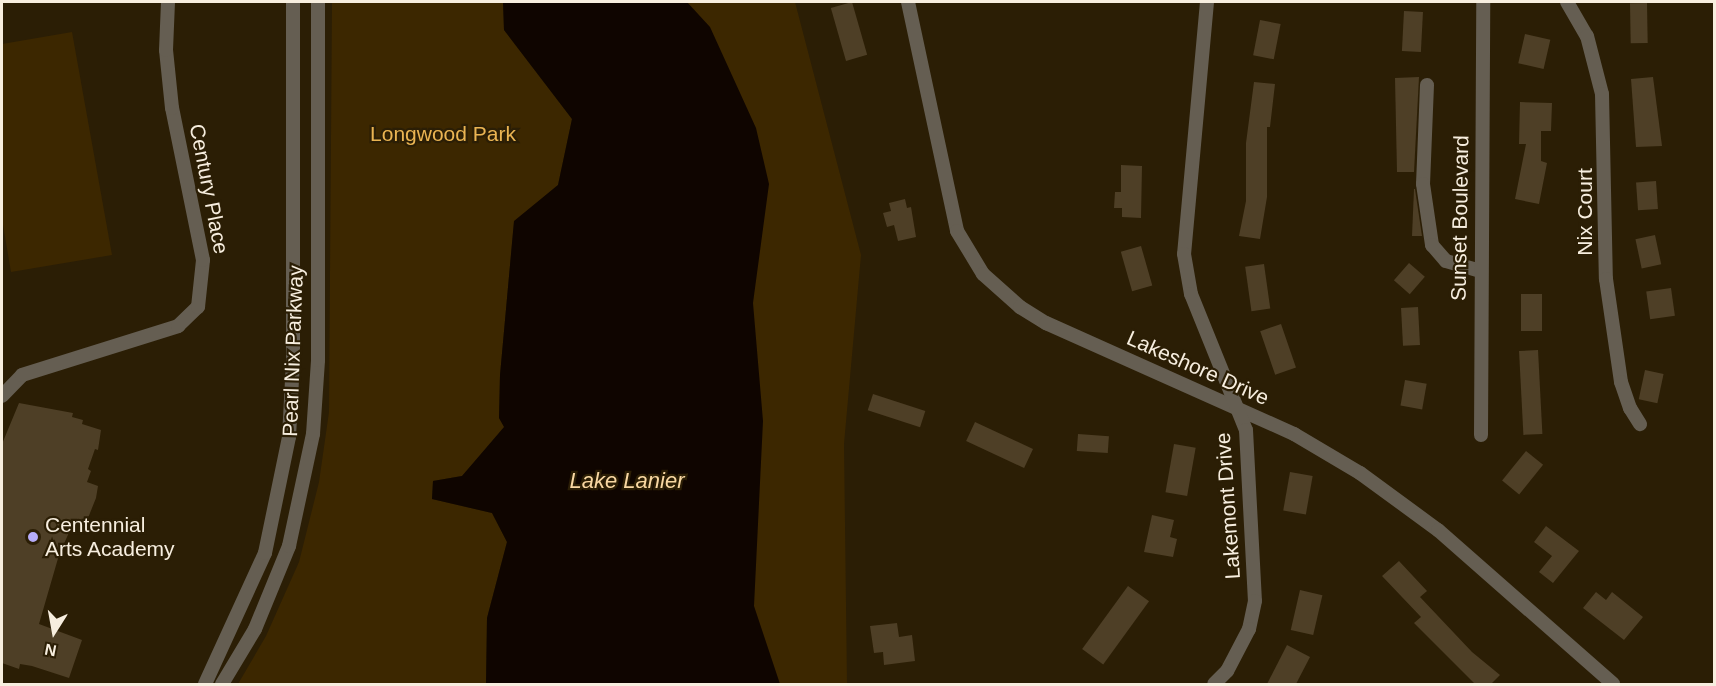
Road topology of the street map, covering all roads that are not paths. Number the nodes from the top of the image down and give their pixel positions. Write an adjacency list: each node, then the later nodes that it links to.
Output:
1 (168, 2): 10 (street, Century Place)
2 (293, 2): 14 (street, Pearl Nix Parkway)
3 (318, 2): 15 (street, Pearl Nix Parkway)
4 (908, 2): 11 (street, Lakeshore Drive)
5 (1207, 2): 11 (street, Lakemont Drive)
6 (1483, 2): 9 (street, Sunset Boulevard)
7 (1567, 2): 12 (street, Nix Court)
8 (1427, 85): 9 (street)
9 (1480, 271): 13 (street, Sunset Boulevard)
10 (2, 396)
11 (1240, 409): 16 (street, Lakemont Drive); 17 (street, Lakeshore Drive)
12 (1640, 424)
13 (1480, 435)
14 (205, 684)
15 (222, 684)
16 (1214, 684)
17 (1613, 684)

